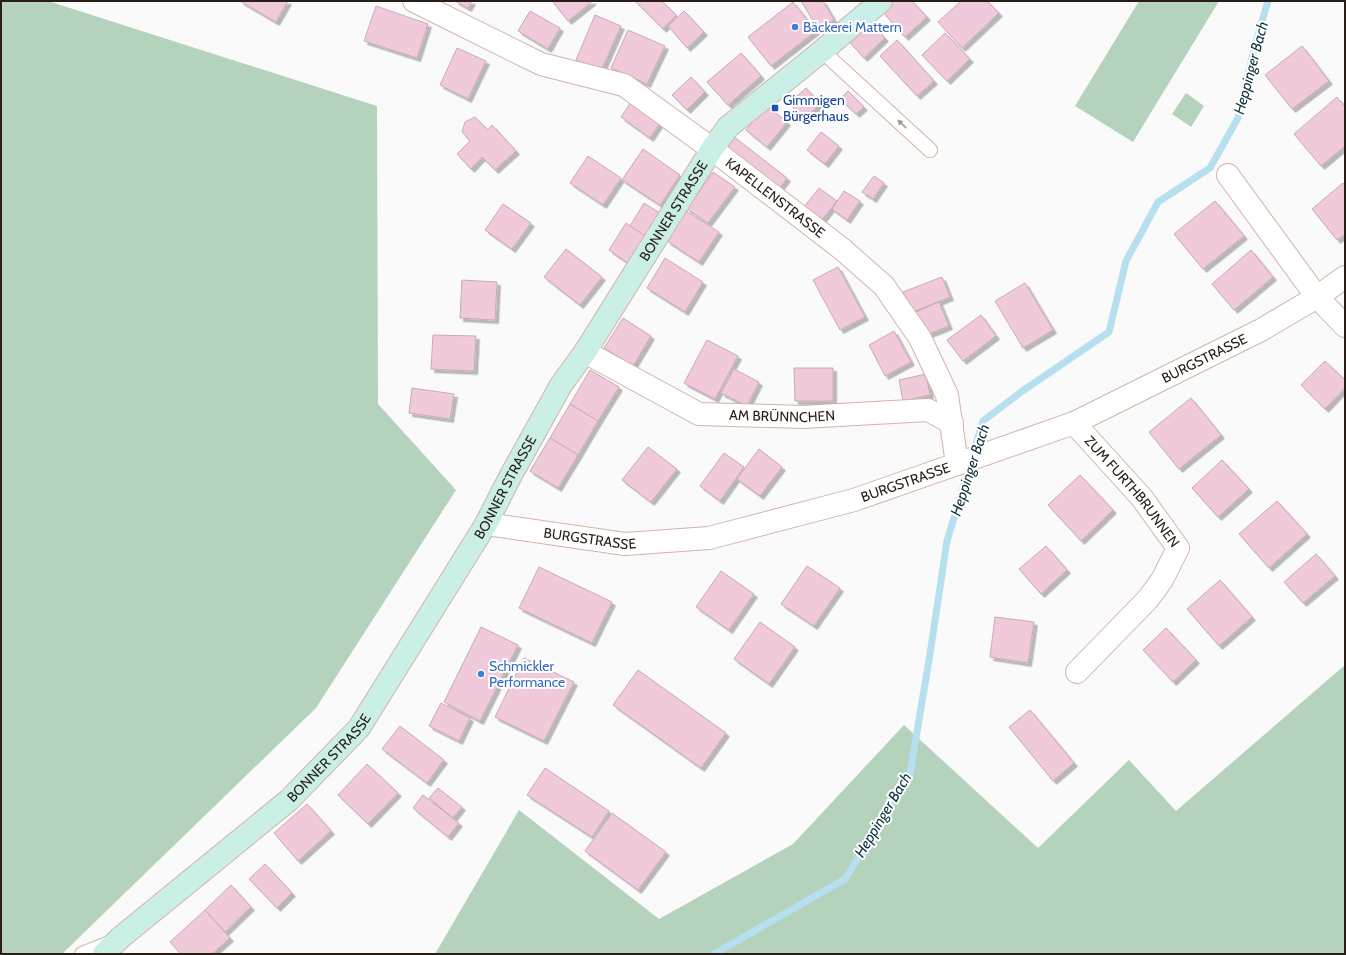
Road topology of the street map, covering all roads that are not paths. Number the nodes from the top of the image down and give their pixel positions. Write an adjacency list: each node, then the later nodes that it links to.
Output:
1 (414, 1): 4 (street, KAPELLENSTRASSE)
2 (881, 1): 3 (main road, BONNER STRASSE)
3 (822, 51): 4 (main road, BONNER STRASSE); 5 (lane, one-way to 3)
4 (712, 149): 10 (main road, BONNER STRASSE); 11 (street, KAPELLENSTRASSE)
5 (930, 150)
6 (1228, 175): 8 (street)
7 (1345, 276): 8 (street, BURGSTRASSE)
8 (1317, 297): 9 (street); 12 (street, BURGSTRASSE)
9 (1345, 326)
10 (585, 352): 11 (street, AM BRÜNNCHEN); 14 (main road, BONNER STRASSE)
11 (952, 423): 13 (street)
12 (1074, 423): 13 (street, BURGSTRASSE); 15 (street, ZUM FURTHBRUNNEN)
13 (967, 461): 14 (street, BURGSTRASSE)
14 (486, 524): 16 (main road, BONNER STRASSE)
15 (1077, 672)
16 (120, 938): 17 (lane); 18 (main road, BONNER STRASSE)
17 (82, 954)
18 (104, 954)

